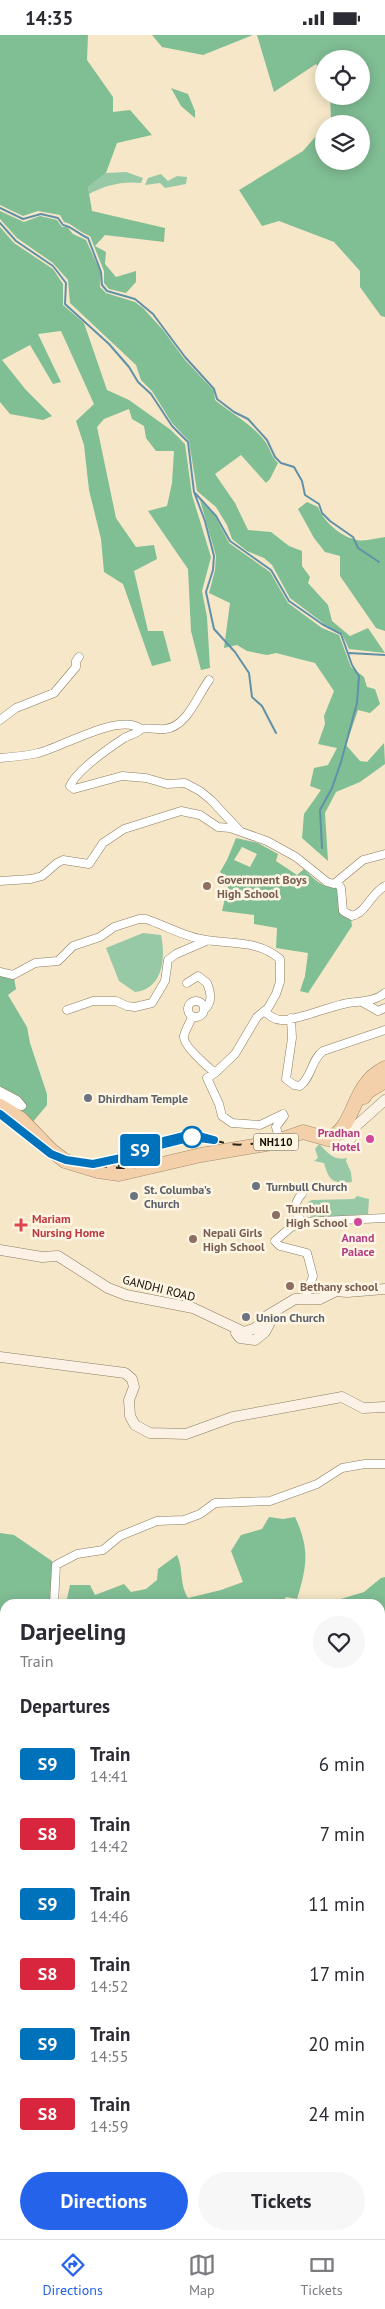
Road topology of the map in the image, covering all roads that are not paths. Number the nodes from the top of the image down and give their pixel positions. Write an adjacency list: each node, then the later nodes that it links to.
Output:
1 (79, 657): 3 (street)
2 (208, 680): 4 (street)
3 (0, 720)
4 (141, 729): 5 (street); 6 (street)
5 (0, 758)
6 (241, 832): 8 (street); 9 (street)
7 (385, 854): 9 (street)
8 (0, 881)
9 (338, 882): 10 (street)
10 (385, 886)
11 (208, 940): 12 (street); 17 (street); 18 (street)
12 (0, 971)
13 (187, 983): 19 (street)
14 (385, 993): 15 (street)
15 (362, 1003): 16 (street); 21 (street)
16 (385, 1008)
17 (266, 1009): 21 (street); 24 (street)
18 (67, 1010)
19 (204, 1010): 20 (street); 20 (street)
20 (192, 1017): 24 (street)
21 (291, 1018): 22 (street)
22 (385, 1030)
23 (385, 1068): 31 (highway)
24 (215, 1073): 34 (street)
25 (385, 1081): 31 (highway)
26 (0, 1091): 27 (street)
27 (0, 1096)
28 (385, 1100): 33 (street)
29 (0, 1101): 32 (street)
30 (0, 1106): 32 (highway, NH110)
31 (345, 1126): 33 (highway)
32 (34, 1132): 34 (highway, NH110)
33 (328, 1139): 34 (highway, NH110)
34 (280, 1141)
35 (302, 1194): 37 (street)
36 (385, 1218): 37 (street)
37 (303, 1222): 40 (street)
38 (0, 1250): 40 (street, GANDHI ROAD)
39 (385, 1289): 40 (street, GANDHI ROAD)
40 (304, 1298)
41 (0, 1357): 42 (street)
42 (385, 1407)
43 (385, 1464): 44 (street)
44 (54, 1599)

